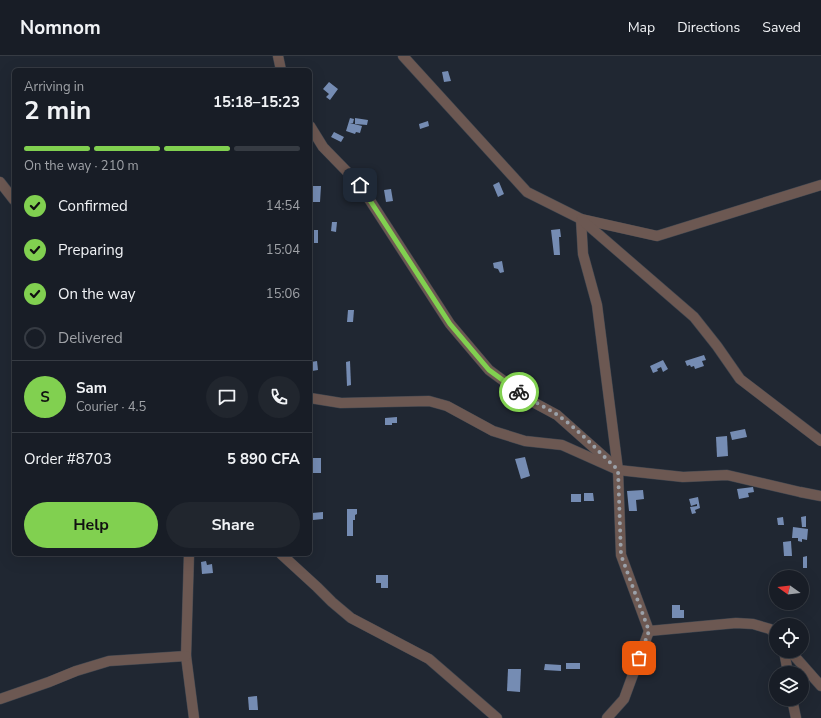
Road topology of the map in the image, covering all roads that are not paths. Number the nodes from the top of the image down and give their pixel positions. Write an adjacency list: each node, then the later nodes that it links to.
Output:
1 (278, 56): 3 (street)
2 (403, 56): 8 (street)
3 (281, 68)
4 (312, 129): 11 (street)
5 (0, 182): 7 (street)
6 (821, 185): 8 (street)
7 (12, 197)
8 (581, 219): 10 (street); 11 (street)
9 (312, 398): 11 (street)
10 (821, 441)
11 (618, 470): 12 (street); 16 (street)
12 (821, 496)
13 (189, 556): 17 (street)
14 (283, 556): 23 (street)
15 (769, 629): 16 (street)
16 (649, 631): 24 (street)
17 (186, 656): 20 (street); 22 (street)
18 (796, 658): 19 (street)
19 (821, 686)
20 (0, 699)
21 (793, 706): 25 (street)
22 (194, 718)
23 (497, 718)
24 (607, 718)
25 (796, 718)

